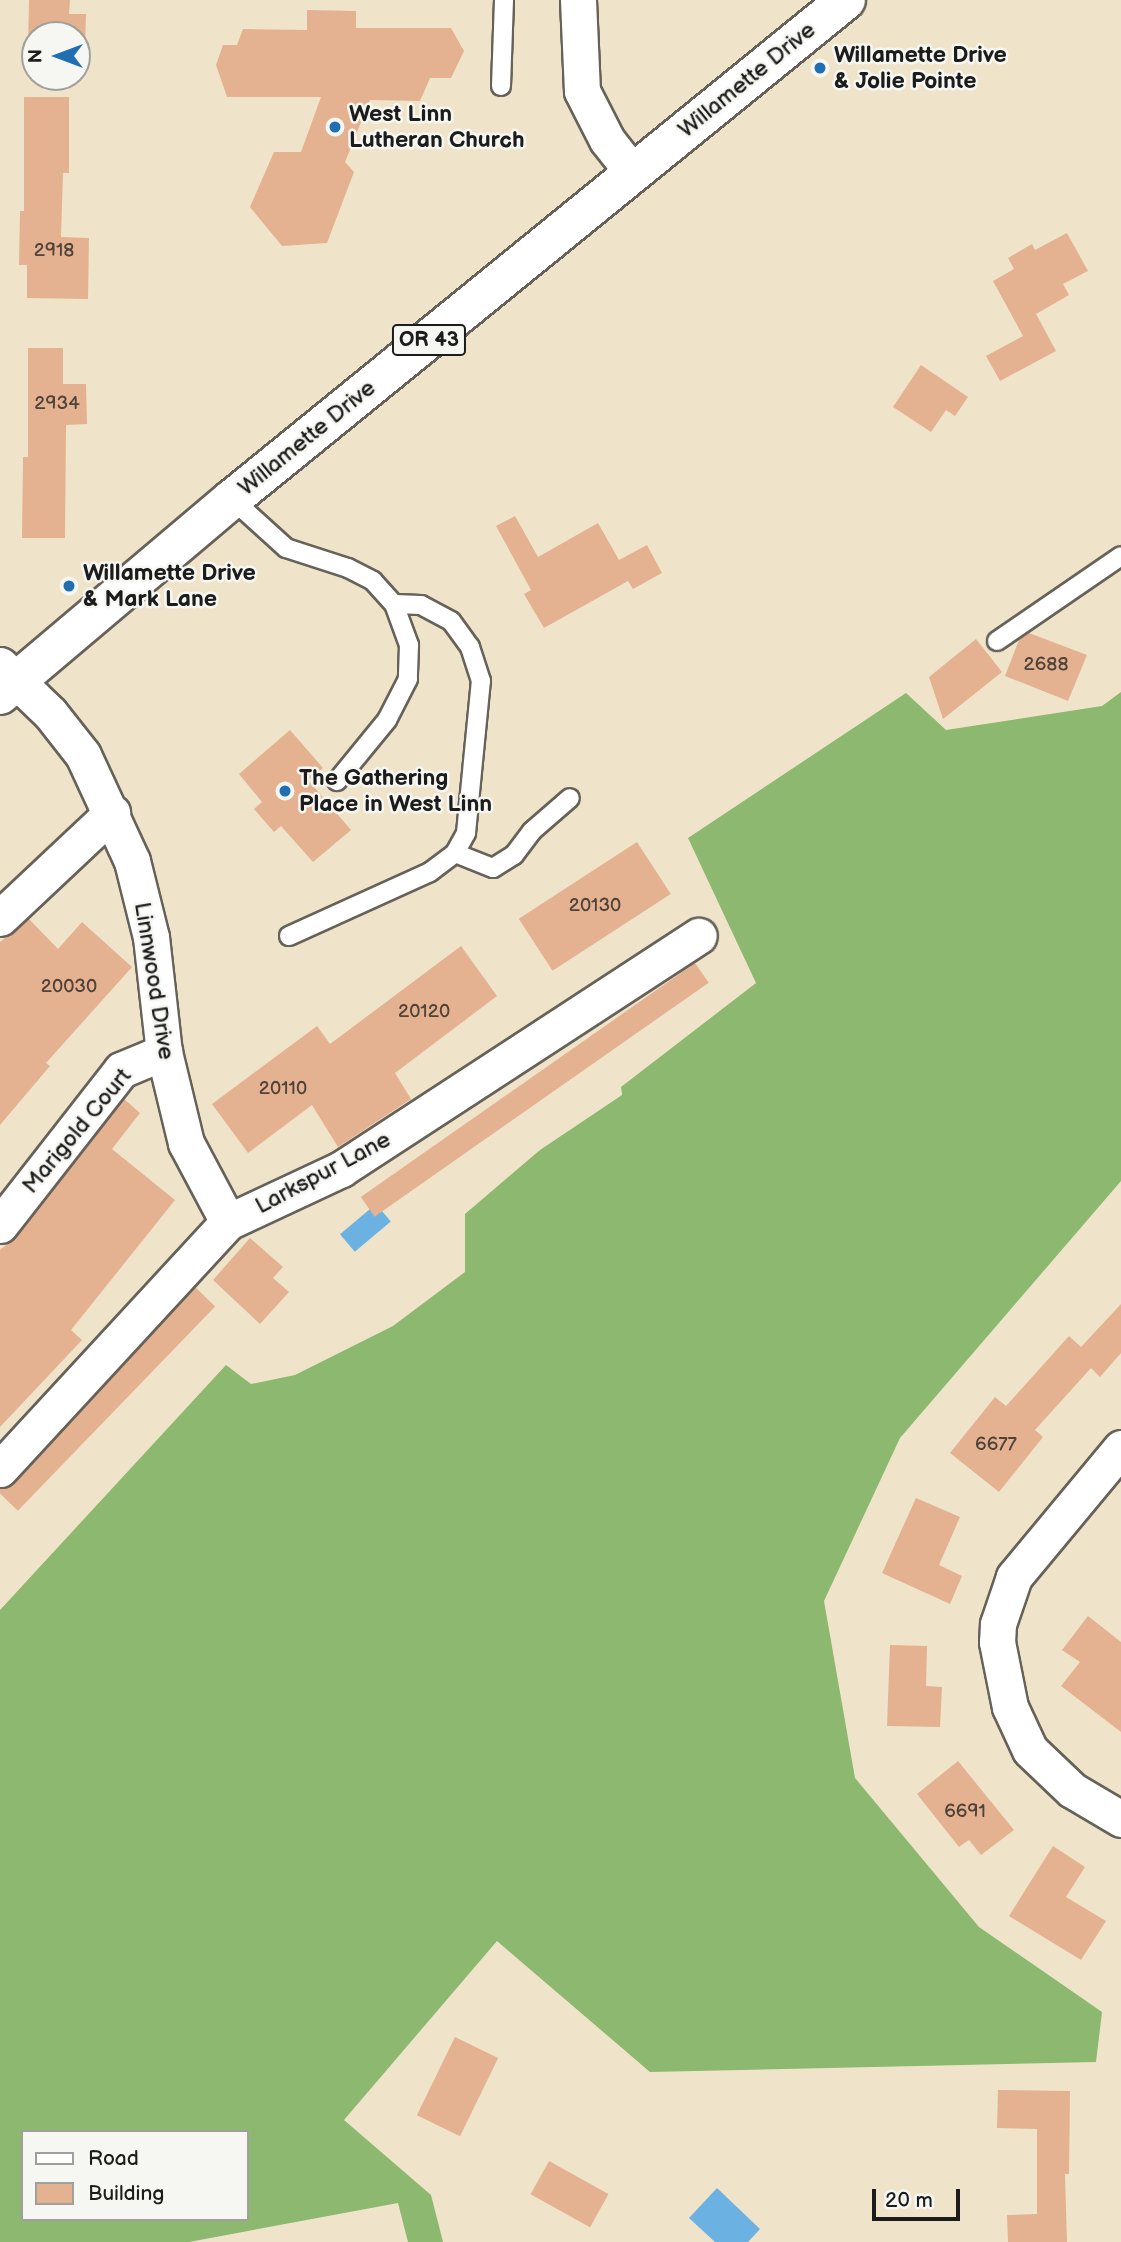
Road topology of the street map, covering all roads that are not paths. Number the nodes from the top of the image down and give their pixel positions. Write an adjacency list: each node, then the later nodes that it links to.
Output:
1 (504, 0): 4 (lane)
2 (578, 0): 5 (street)
3 (846, 0): 5 (main road, Willamette Drive / OR 43)
4 (501, 86)
5 (633, 173): 6 (main road, Willamette Drive / OR 43)
6 (232, 499): 8 (lane); 10 (main road, Willamette Drive / OR 43)
7 (1121, 556): 9 (lane)
8 (394, 604): 11 (lane); 14 (lane)
9 (997, 641)
10 (5, 681): 13 (street, Linnwood Drive)
11 (337, 781)
12 (570, 798): 14 (lane)
13 (112, 813): 15 (street); 18 (street, Linnwood Drive)
14 (455, 853): 16 (lane)
15 (0, 918)
16 (289, 936)
17 (699, 936): 19 (street, Larkspur Lane)
18 (164, 1052): 19 (street, Linnwood Drive); 20 (street, Marigold Court)
19 (228, 1222): 22 (street, Larkspur Lane)
20 (0, 1225)
21 (1121, 1448): 23 (street)
22 (0, 1469)
23 (1121, 1819)

